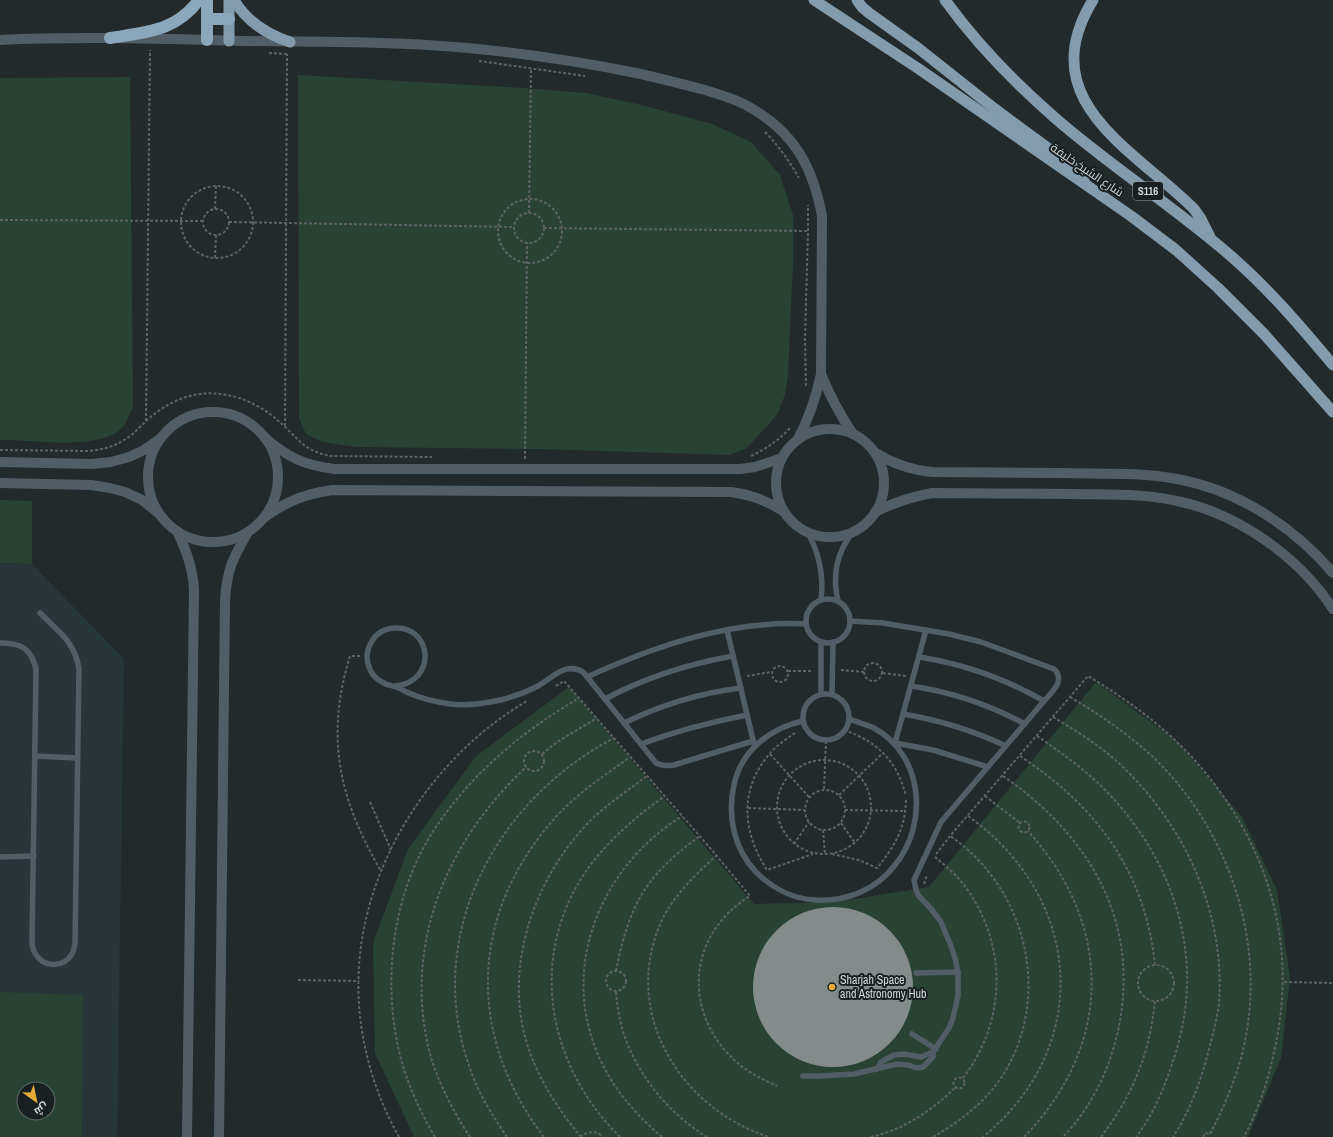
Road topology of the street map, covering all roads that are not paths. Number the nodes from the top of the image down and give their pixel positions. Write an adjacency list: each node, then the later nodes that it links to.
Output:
1 (199, 0): 13 (highway)
2 (207, 0): 11 (highway)
3 (229, 0): 10 (highway)
4 (234, 0): 17 (highway)
5 (814, 0): 18 (highway, شارع الشيخ خليفة / S116)
6 (857, 0): 18 (highway)
7 (936, 0): 12 (highway)
8 (945, 0): 12 (highway, شارع الشيخ خليفة / S116)
9 (1093, 0): 19 (highway)
10 (229, 19): 11 (highway); 16 (highway)
11 (207, 20): 15 (highway)
12 (960, 20): 19 (highway, شارع الشيخ خليفة / S116)
13 (110, 38): 14 (street); 15 (street)
14 (0, 40)
15 (207, 40): 16 (street)
16 (229, 40): 17 (street)
17 (290, 42): 21 (street)
18 (1088, 187): 22 (highway, شارع الشيخ خليفة / S116)
19 (1211, 240): 20 (highway, شارع الشيخ خليفة / S116)
20 (1333, 365)
21 (821, 374): 23 (street); 26 (street)
22 (1333, 412)
23 (853, 434): 26 (street); 27 (street)
24 (162, 437): 25 (street); 29 (street); 33 (street)
25 (266, 438): 28 (street); 34 (street)
26 (798, 439): 28 (street)
27 (874, 452): 32 (street); 39 (street)
28 (782, 458): 31 (street)
29 (0, 462)
30 (0, 483): 33 (street)
31 (783, 511): 34 (street); 38 (street)
32 (875, 512): 37 (street); 42 (street)
33 (159, 513): 35 (street)
34 (265, 517): 36 (street)
35 (177, 531): 36 (street); 82 (street)
36 (248, 532): 83 (street)
37 (852, 532): 38 (street); 41 (lane)
38 (808, 533): 40 (lane)
39 (1333, 573)
40 (821, 600): 41 (lane); 45 (lane)
41 (838, 601): 44 (lane)
42 (1333, 609)
43 (40, 612): 72 (lane)
44 (850, 621): 47 (lane); 49 (lane)
45 (806, 624): 46 (lane); 48 (lane)
46 (727, 630): 51 (lane); 53 (lane)
47 (926, 630): 52 (lane); 60 (lane)
48 (822, 642): 49 (lane); 57 (lane)
49 (833, 642): 58 (lane)
50 (0, 643): 71 (lane)
51 (733, 656): 56 (lane); 59 (lane)
52 (918, 657): 55 (lane); 60 (lane)
53 (586, 677): 54 (lane); 59 (lane)
54 (395, 686): 54 (lane)
55 (910, 686): 61 (lane); 66 (lane)
56 (741, 688): 62 (lane); 64 (lane)
57 (821, 694): 58 (lane); 65 (lane)
58 (832, 694): 63 (lane)
59 (605, 699): 64 (lane)
60 (1044, 701): 66 (lane)
61 (902, 714): 67 (lane); 70 (lane)
62 (747, 715): 68 (lane); 69 (lane)
63 (849, 719): 65 (lane); 67 (lane)
64 (624, 723): 68 (lane)
65 (804, 724): 69 (lane)
66 (1025, 724): 70 (lane)
67 (895, 743): 69 (lane); 73 (lane)
68 (641, 744): 69 (lane)
69 (754, 744)
70 (1006, 746): 73 (lane)
71 (35, 756): 72 (lane); 74 (lane)
72 (77, 758): 74 (lane)
73 (988, 767): 76 (lane)
74 (34, 856): 75 (lane)
75 (0, 857)
76 (958, 972): 77 (lane); 79 (lane)
77 (916, 973)
78 (912, 1034): 79 (lane)
79 (934, 1050): 80 (lane); 80 (lane)
80 (876, 1069): 81 (lane)
81 (803, 1076)
82 (187, 1137)
83 (219, 1137)

